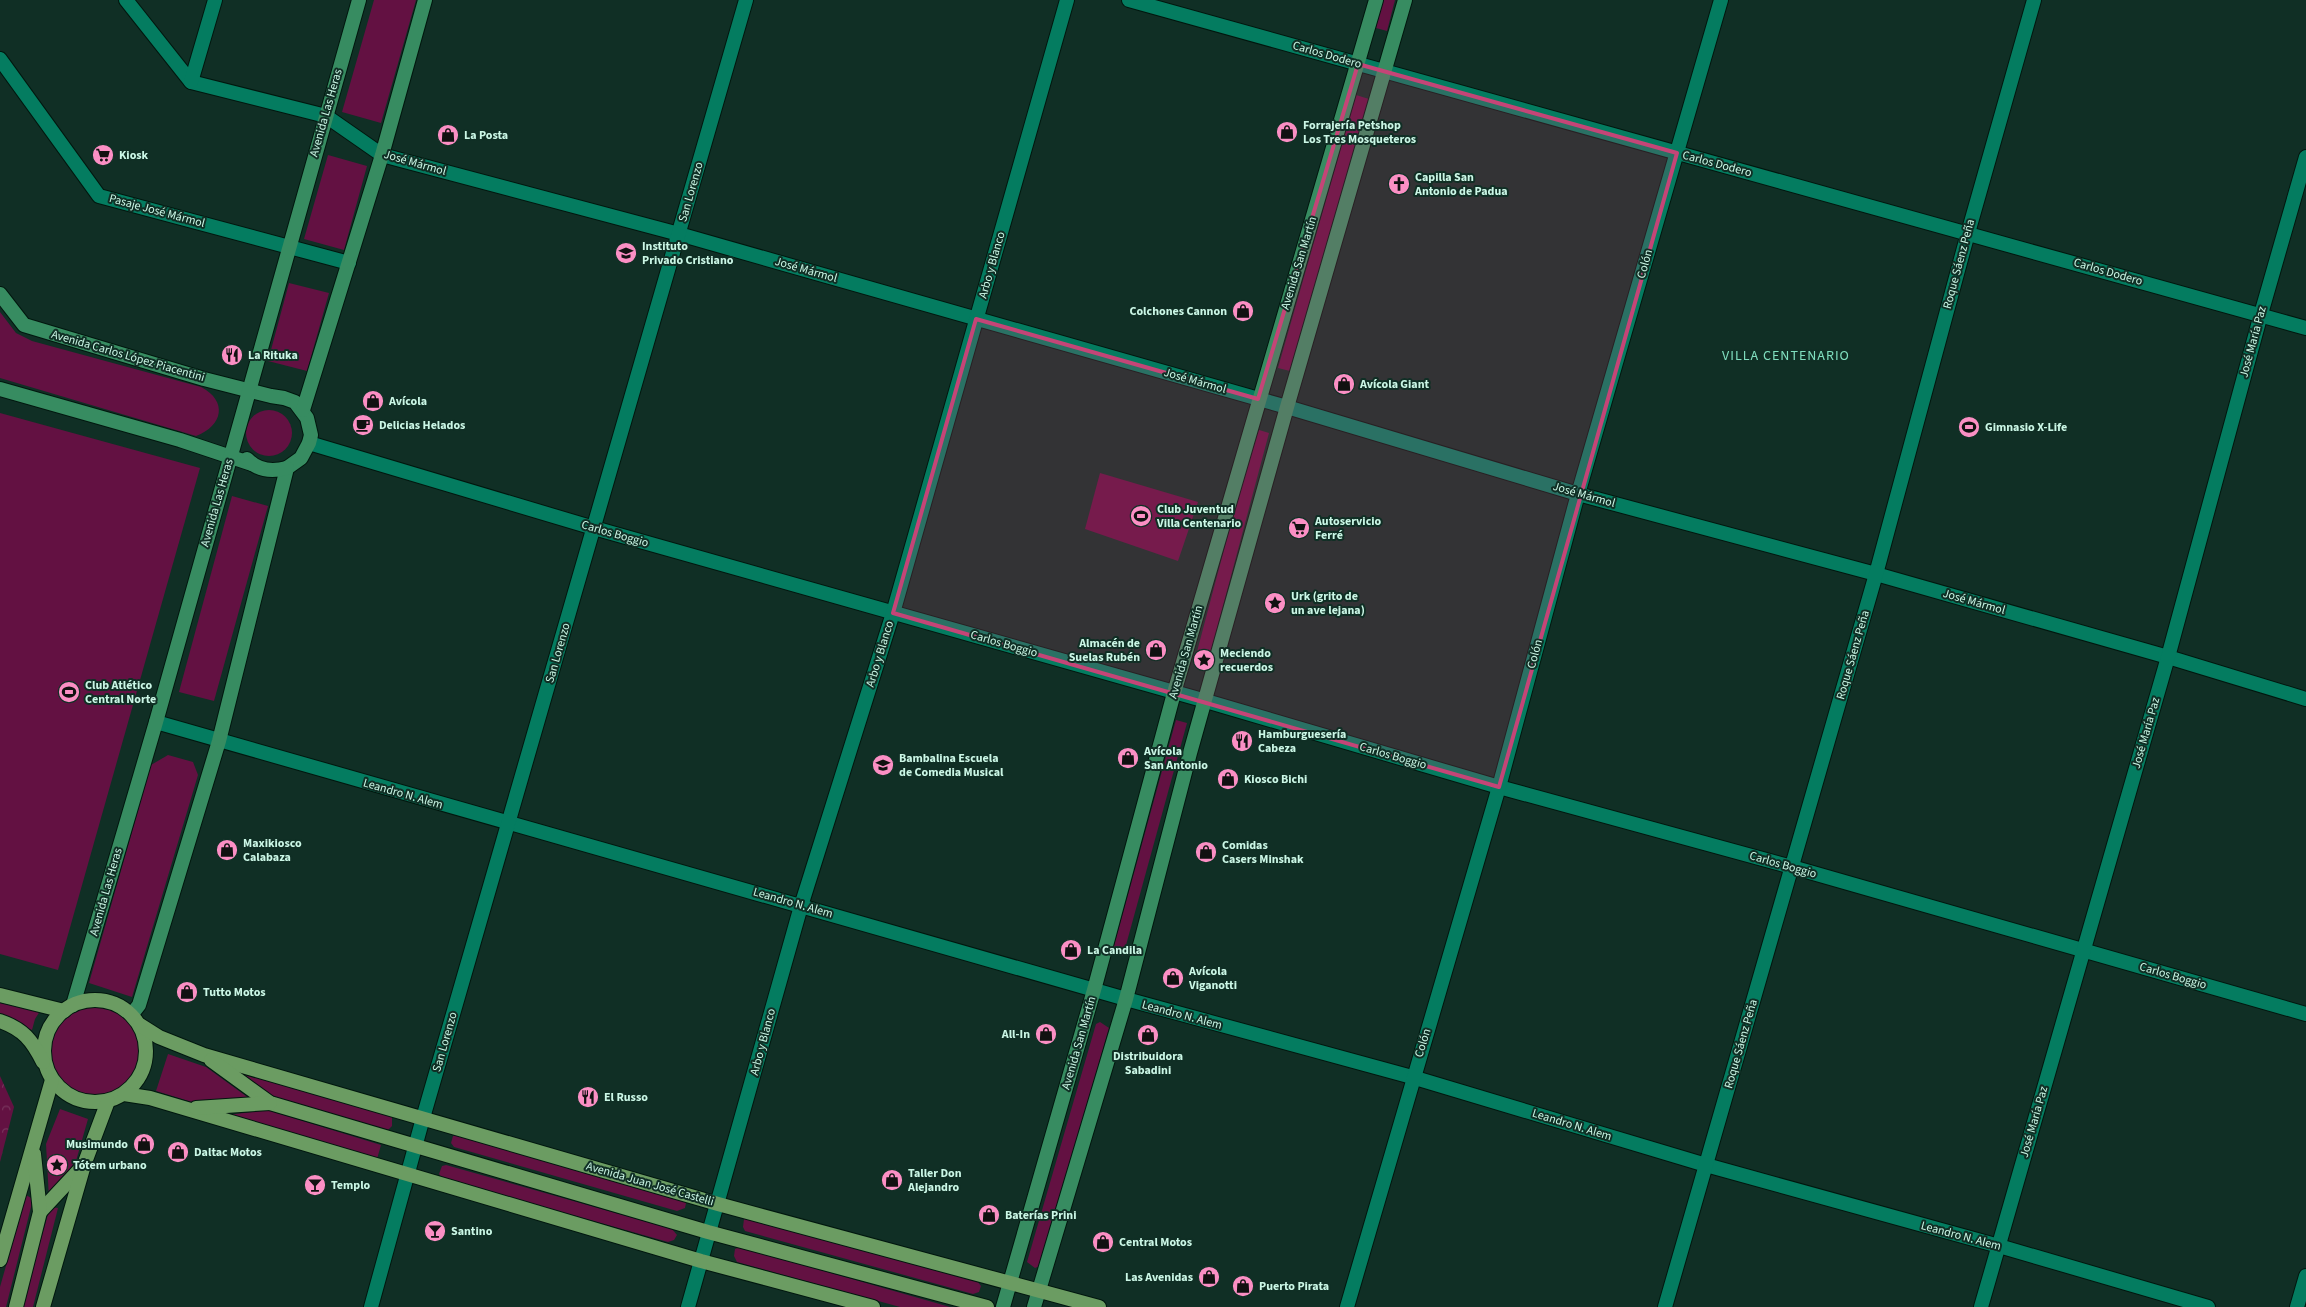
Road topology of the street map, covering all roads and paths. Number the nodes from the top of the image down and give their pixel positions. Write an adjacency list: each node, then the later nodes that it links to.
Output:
1 (126, 0): 15 (street)
2 (215, 0): 15 (street)
3 (358, 0): 16 (main road, Avenida Las Heras)
4 (425, 0): 18 (main road)
5 (746, 0): 21 (street, San Lorenzo)
6 (1067, 0): 26 (street, Arbo y Blanco)
7 (1129, 0): 13 (street, Carlos Dodero)
8 (1376, 0): 13 (main road, Avenida San Martín)
9 (1405, 0): 14 (main road)
10 (1721, 0): 17 (street, Colón)
11 (2034, 0): 20 (street, Roque Sáenz Peña)
12 (0, 59): 22 (street, Pasaje José Mármol)
13 (1358, 64): 14 (street, Carlos Dodero); 31 (main road, Avenida San Martín)
14 (1385, 72): 17 (street, Carlos Dodero); 32 (main road)
15 (191, 82): 16 (street, José Mármol)
16 (326, 116): 18 (street, José Mármol); 22 (main road, Avenida Las Heras)
17 (1677, 153): 20 (street, Carlos Dodero); 40 (street, Colón)
18 (382, 155): 21 (street, José Mármol); 23 (main road)
19 (2306, 158): 25 (street, José María Paz)
20 (1968, 233): 25 (street, Carlos Dodero); 42 (street, Roque Sáenz Peña)
21 (678, 234): 26 (street, José Mármol); 41 (street, San Lorenzo)
22 (289, 247): 23 (street, Pasaje José Mármol); 29 (main road, Avenida Las Heras)
23 (349, 263): 33 (main road)
24 (0, 294): 29 (main road, Avenida Carlos López Piacentini)
25 (2261, 314): 27 (street, Carlos Dodero); 44 (street, José María Paz)
26 (976, 319): 31 (street, José Mármol); 43 (street, Arbo y Blanco)
27 (2306, 328)
28 (0, 389): 37 (main road)
29 (248, 390): 30 (main road, Avenida Carlos López Piacentini); 34 (main road, Avenida Las Heras)
30 (271, 396): 33 (main road, Avenida Carlos López Piacentini); 34 (main road)
31 (1258, 399): 32 (street, José Mármol); 45 (main road, Avenida San Martín)
32 (1287, 407): 40 (street, José Mármol); 47 (main road)
33 (303, 410): 36 (main road)
34 (241, 414): 35 (main road, Avenida Las Heras)
35 (236, 435): 37 (main road, Avenida Las Heras); 38 (main road)
36 (309, 444): 39 (main road); 41 (street, Carlos Boggio)
37 (230, 457): 38 (main road); 48 (main road, Avenida Las Heras)
38 (252, 464): 39 (main road)
39 (287, 468): 49 (main road)
40 (1578, 494): 42 (street, José Mármol); 50 (street, Colón)
41 (594, 528): 43 (street, Carlos Boggio); 51 (street, San Lorenzo)
42 (1876, 574): 44 (street, José Mármol); 52 (street, Roque Sáenz Peña)
43 (892, 613): 45 (street, Carlos Boggio); 53 (street, Arbo y Blanco)
44 (2168, 657): 46 (street, José Mármol); 54 (street, José María Paz)
45 (1174, 693): 47 (street, Carlos Boggio); 55 (main road, Avenida San Martín)
46 (2306, 699)
47 (1206, 701): 50 (street, Carlos Boggio); 57 (main road)
48 (156, 722): 49 (street, Leandro N. Alem); 58 (main road, Avenida Las Heras)
49 (219, 741): 51 (street, Leandro N. Alem); 60 (main road)
50 (1498, 787): 52 (street, Carlos Boggio); 64 (street, Colón)
51 (508, 824): 53 (street, Leandro N. Alem); 69 (street, San Lorenzo)
52 (1792, 867): 54 (street, Carlos Boggio); 72 (street, Roque Sáenz Peña)
53 (801, 906): 55 (street, Leandro N. Alem); 75 (street, Arbo y Blanco)
54 (2083, 950): 59 (street, Carlos Boggio); 78 (street, José María Paz)
55 (1094, 990): 57 (street, Leandro N. Alem); 82 (main road, Avenida San Martín)
56 (0, 994): 58 (main road)
57 (1126, 1000): 64 (street, Leandro N. Alem); 83 (main road)
58 (68, 1008): 60 (main road); 63 (main road)
59 (2306, 1014)
60 (136, 1020): 62 (main road, Avenida Juan José Castelli); 65 (main road)
61 (0, 1021): 63 (main road)
62 (204, 1055): 67 (main road, Avenida Juan José Castelli); 69 (main road, Avenida Juan José Castelli)
63 (50, 1074): 66 (main road); 70 (main road)
64 (1412, 1077): 72 (street, Leandro N. Alem); 93 (street, Colón)
65 (124, 1094): 66 (main road); 68 (main road, Avenida Juan José Castelli)
66 (108, 1101): 73 (main road)
67 (270, 1103): 68 (main road, Avenida Juan José Castelli); 71 (main road, Avenida Juan José Castelli)
68 (184, 1109): 74 (main road, Avenida Juan José Castelli)
69 (423, 1118): 71 (street, San Lorenzo); 75 (main road, Avenida Juan José Castelli)
70 (33, 1146): 76 (main road); 79 (main road)
71 (416, 1146): 74 (street, San Lorenzo); 77 (main road, Avenida Juan José Castelli)
72 (1706, 1165): 78 (street, Leandro N. Alem); 94 (street, Roque Sáenz Peña)
73 (84, 1166): 76 (main road); 85 (main road)
74 (408, 1175): 80 (main road, Avenida Juan José Castelli); 86 (street, San Lorenzo)
75 (718, 1204): 77 (street, Arbo y Blanco); 82 (main road, Avenida Juan José Castelli)
76 (40, 1212): 84 (main road)
77 (708, 1232): 80 (street, Arbo y Blanco); 89 (main road, Avenida Juan José Castelli)
78 (1999, 1246): 95 (street, José María Paz); 96 (street, Leandro N. Alem)
79 (0, 1260)
80 (701, 1261): 87 (street, Arbo y Blanco); 88 (main road, Avenida Juan José Castelli)
81 (2306, 1276): 97 (street)
82 (1009, 1282): 83 (main road, Avenida Juan José Castelli); 90 (main road, Avenida San Martín)
83 (1040, 1290): 91 (main road); 92 (main road, Avenida Juan José Castelli)
84 (16, 1307)
85 (43, 1307)
86 (371, 1307)
87 (688, 1307)
88 (873, 1307)
89 (987, 1307)
90 (1003, 1307)
91 (1034, 1307)
92 (1099, 1307)
93 (1347, 1307)
94 (1665, 1307)
95 (1981, 1307)
96 (2208, 1307)
97 (2297, 1307)

